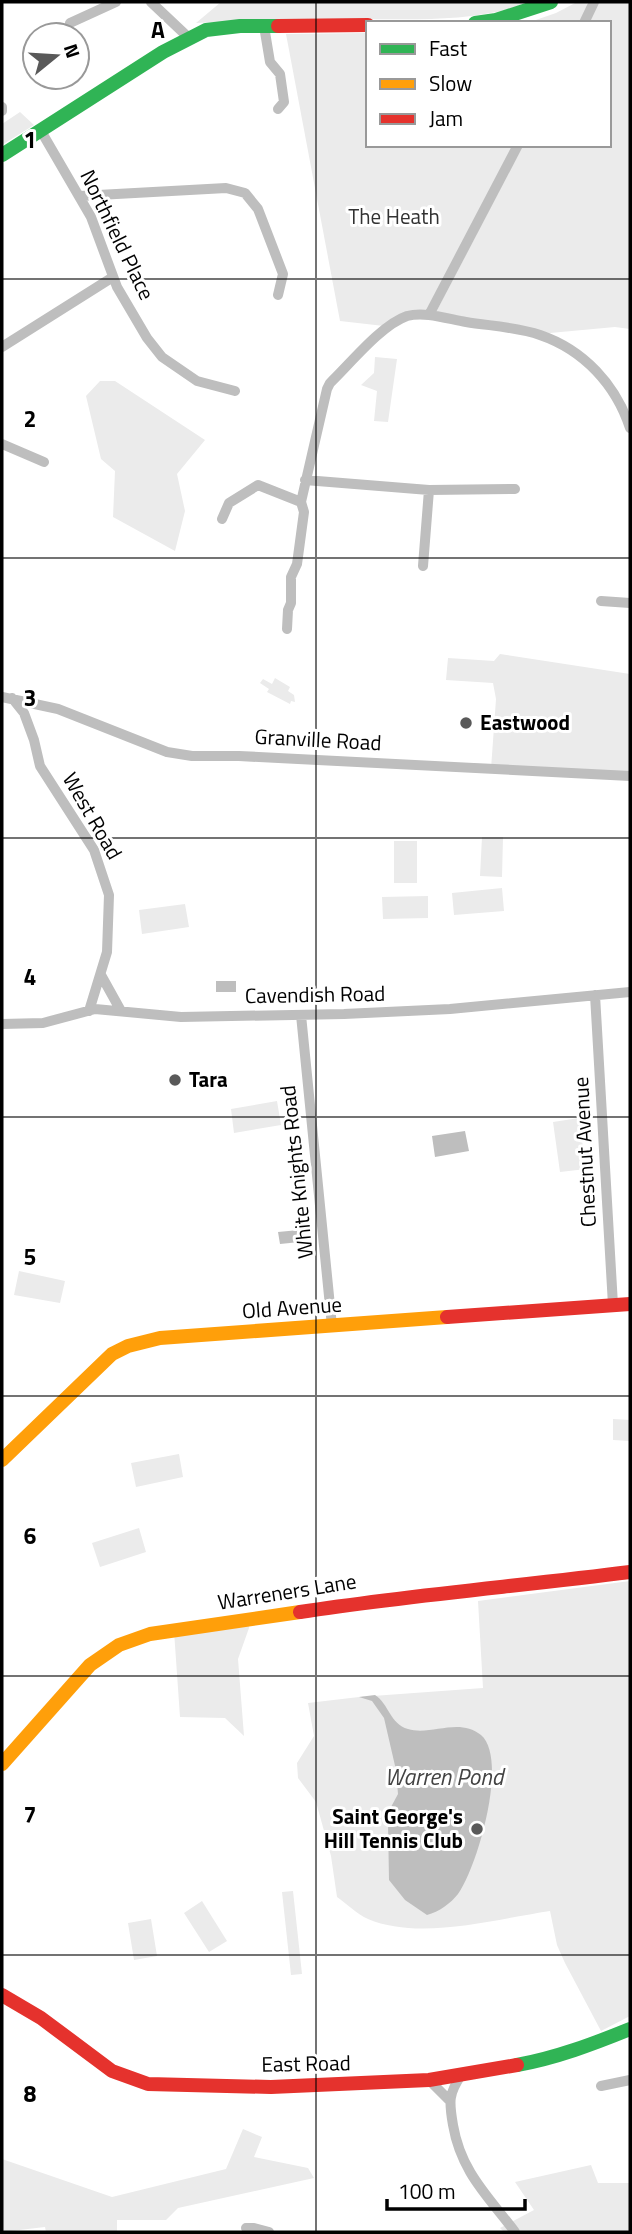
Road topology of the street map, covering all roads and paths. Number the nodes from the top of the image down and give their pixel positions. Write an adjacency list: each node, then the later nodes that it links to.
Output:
1 (117, 2): 5 (street)
2 (151, 2): 10 (street)
3 (551, 2): 6 (street)
4 (594, 2): 7 (street)
5 (74, 21)
6 (489, 21)
7 (585, 21)
8 (366, 25): 9 (street)
9 (264, 26): 10 (street); 11 (street)
10 (190, 38): 12 (street)
11 (278, 109)
12 (41, 131): 14 (street); 15 (street, Northfield Place)
13 (517, 147): 18 (street)
14 (2, 155)
15 (80, 196): 16 (street, Northfield Place); 17 (street)
16 (113, 277): 19 (street); 20 (street, Northfield Place)
17 (278, 295)
18 (429, 315): 21 (street); 25 (street)
19 (2, 347)
20 (235, 391)
21 (626, 404): 22 (street)
22 (630, 428)
23 (2, 444): 24 (street)
24 (44, 462)
25 (305, 480): 27 (street); 28 (street)
26 (515, 489): 27 (street)
27 (429, 490): 30 (street)
28 (301, 502): 29 (street); 33 (street)
29 (221, 511)
30 (423, 566)
31 (601, 601): 32 (street)
32 (630, 603)
33 (287, 629)
34 (7, 697): 35 (street, Granville Road); 36 (street, West Road)
35 (630, 776)
36 (101, 975): 39 (street, West Road); 40 (street)
37 (630, 992): 38 (street, Cavendish Road)
38 (595, 995): 41 (street, Cavendish Road); 44 (street, Chestnut Avenue)
39 (89, 1011): 40 (street, Cavendish Road); 42 (street, Cavendish Road)
40 (121, 1011): 41 (street, Cavendish Road)
41 (300, 1015): 45 (street, White Knights Road)
42 (2, 1024)
43 (630, 1304): 44 (street, Old Avenue)
44 (613, 1306): 45 (street, Old Avenue)
45 (332, 1326): 46 (street, Old Avenue)
46 (2, 1460)
47 (630, 1572): 48 (street, Warreners Lane)
48 (2, 1764)
49 (2, 1995): 52 (street, East Road)
50 (630, 2029): 51 (street, East Road)
51 (462, 2074): 52 (street, East Road); 55 (street)
52 (429, 2080): 55 (street)
53 (630, 2080): 54 (street)
54 (601, 2086)
55 (449, 2100): 58 (street)
56 (246, 2228): 57 (street)
57 (269, 2232)
58 (515, 2232)

